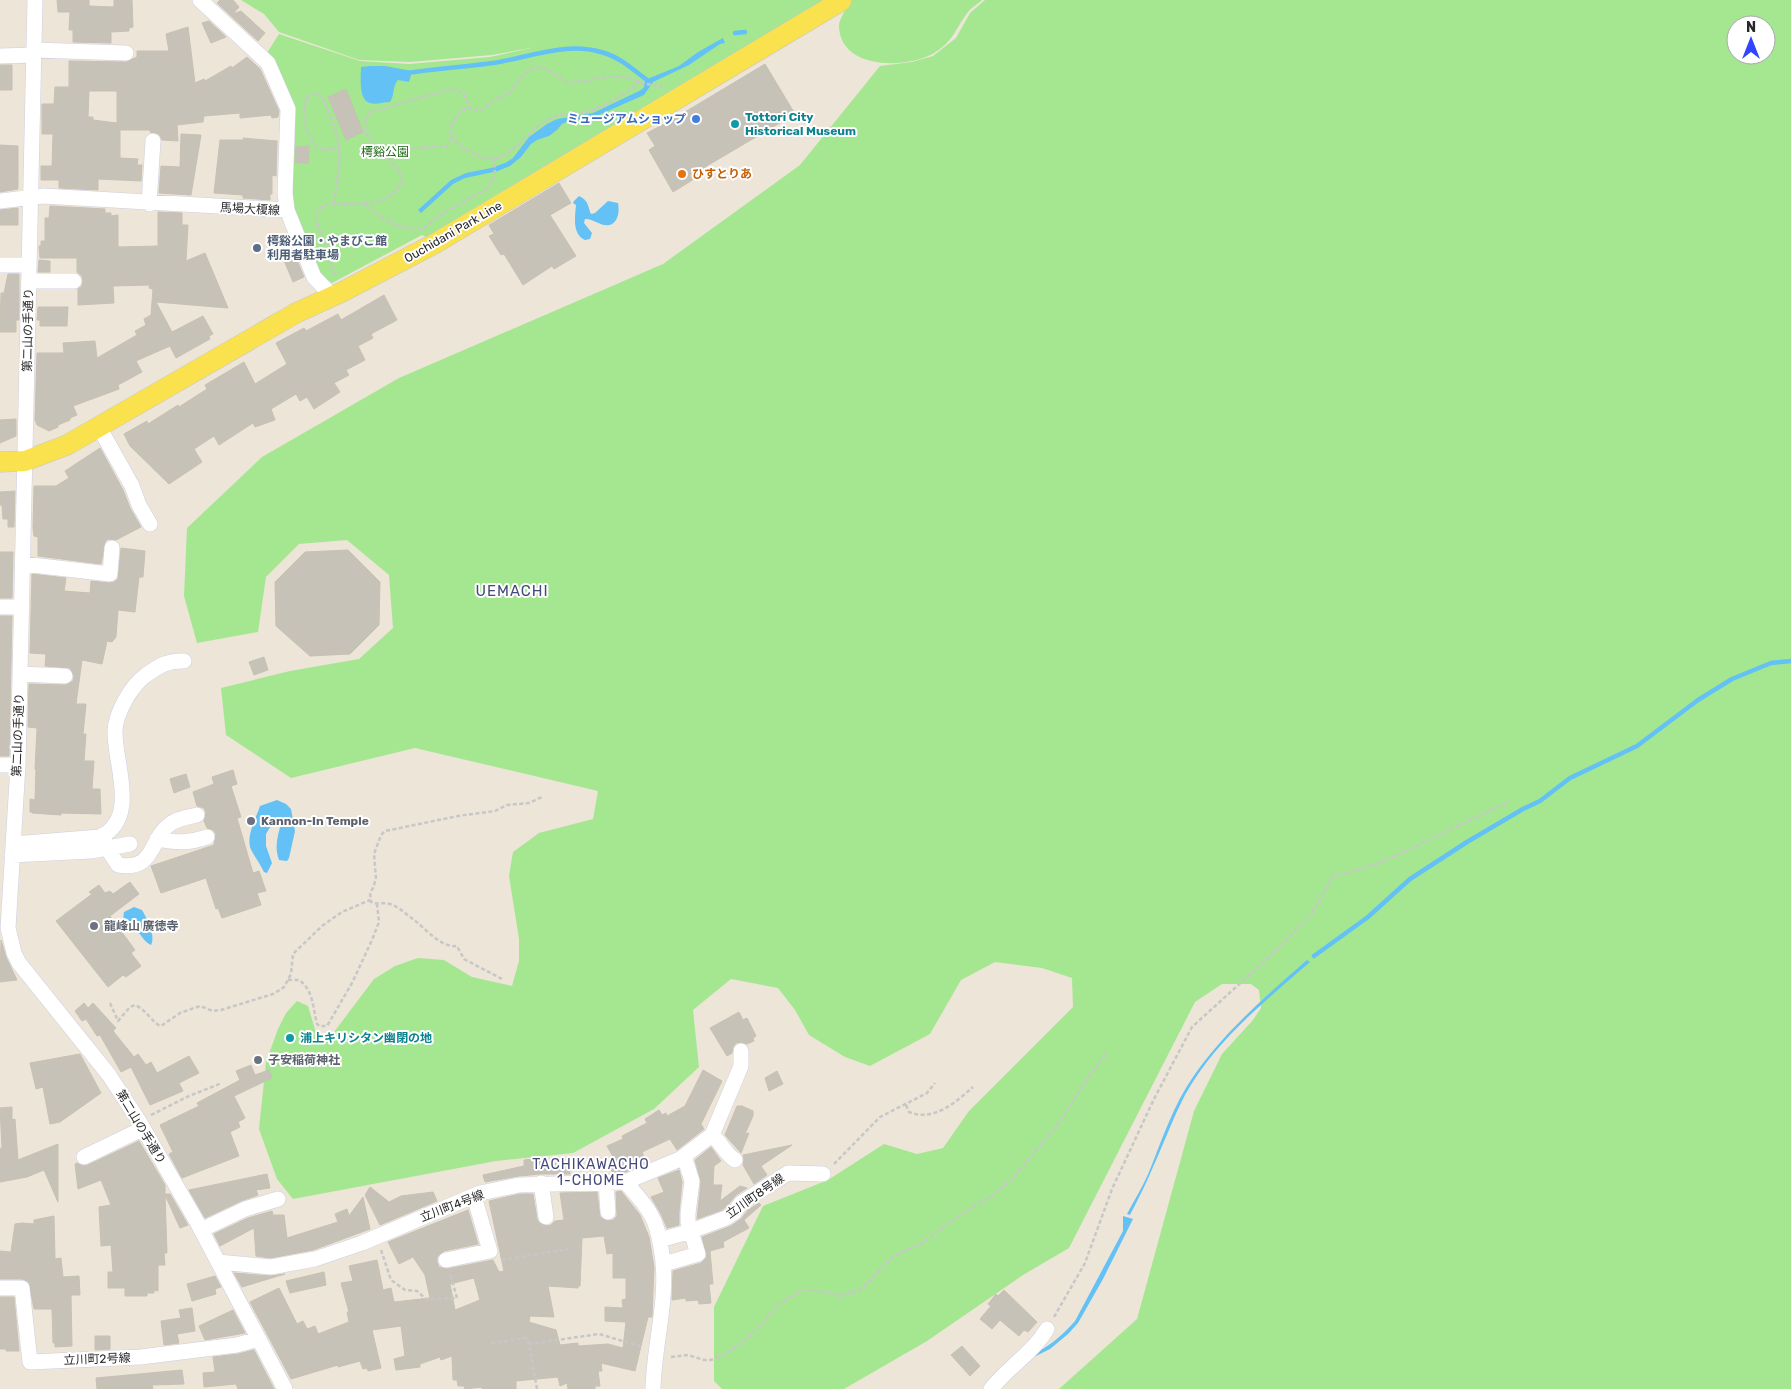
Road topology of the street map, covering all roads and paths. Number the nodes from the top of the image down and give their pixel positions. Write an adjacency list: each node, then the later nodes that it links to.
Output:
1 (34, 0): 4 (street, 第二山の手通り)
2 (200, 0): 20 (street, 馬場大榎線)
3 (841, 1): 25 (main road, Ouchidani Park Line)
4 (34, 53): 5 (street); 6 (street); 15 (street, 第二山の手通り)
5 (126, 53)
6 (0, 56)
7 (641, 82): 8 (path); 9 (path); 14 (path)
8 (656, 86)
9 (468, 108): 10 (path); 13 (path)
10 (452, 137): 13 (path); 14 (path)
11 (153, 141): 18 (street)
12 (339, 147): 12 (path); 17 (path)
13 (380, 151): 19 (path)
14 (493, 159): 19 (path)
15 (30, 196): 16 (street, 馬場大榎線); 18 (street, 馬場大榎線); 22 (street, 第二山の手通り)
16 (0, 201)
17 (334, 203): 19 (path); 25 (path)
18 (149, 204): 20 (street, 馬場大榎線)
19 (366, 204)
20 (286, 210): 25 (street)
21 (0, 265): 22 (street)
22 (29, 265): 23 (street, 第二山の手通り)
23 (29, 281): 24 (street); 27 (street, 第二山の手通り)
24 (74, 281)
25 (338, 294): 26 (main road, Ouchidani Park Line)
26 (98, 427): 27 (main road, Ouchidani Park Line); 29 (street)
27 (25, 461): 28 (main road, Ouchidani Park Line); 31 (street, 第二山の手通り)
28 (0, 462)
29 (150, 524)
30 (112, 548): 31 (street)
31 (23, 564): 33 (street, 第二山の手通り)
32 (0, 607): 33 (street)
33 (22, 607): 35 (street, 第二山の手通り)
34 (184, 661): 44 (street)
35 (20, 674): 36 (street); 38 (street, 第二山の手通り)
36 (64, 676)
37 (0, 765): 38 (street)
38 (18, 765): 46 (street, 第二山の手通り)
39 (542, 797): 47 (path)
40 (1510, 801): 82 (path)
41 (197, 815): 43 (street)
42 (207, 837): 43 (street)
43 (157, 839): 44 (street)
44 (105, 842): 45 (street); 46 (street)
45 (130, 844)
46 (10, 849): 49 (street, 第二山の手通り)
47 (370, 900): 48 (path); 51 (path)
48 (377, 904): 50 (path); 51 (path)
49 (4, 928): 59 (street, 第二山の手通り)
50 (502, 979)
51 (287, 980): 52 (path)
52 (110, 1003)
53 (741, 1051): 60 (street)
54 (1107, 1052): 86 (path)
55 (222, 1083): 59 (path)
56 (934, 1083): 58 (path)
57 (972, 1087): 58 (path)
58 (906, 1105): 64 (path)
59 (140, 1125): 62 (street); 72 (street, 第二山の手通り)
60 (712, 1135): 61 (street); 63 (street)
61 (684, 1156): 65 (street); 73 (street)
62 (84, 1157)
63 (734, 1160)
64 (823, 1174): 73 (street, 立川町8号線)
65 (625, 1182): 67 (street, 立川町4号線); 75 (street)
66 (541, 1183): 67 (street, 立川町4号線); 68 (street, 立川町4号線); 71 (street)
67 (606, 1183): 70 (street)
68 (474, 1196): 74 (street, 立川町4号線); 77 (street)
69 (278, 1199): 72 (street)
70 (608, 1212)
71 (546, 1218)
72 (201, 1230): 79 (street, 第二山の手通り)
73 (691, 1231): 75 (street, 立川町8号線); 80 (street)
74 (377, 1236): 78 (path); 79 (street, 立川町4号線)
75 (660, 1240): 80 (street)
76 (568, 1249): 77 (path)
77 (490, 1251): 78 (street)
78 (446, 1260)
79 (218, 1262): 83 (street, 第二山の手通り)
80 (664, 1264): 86 (street)
81 (0, 1288): 83 (street, 立川町2号線)
82 (1047, 1329): 90 (street)
83 (259, 1339): 87 (street, 第二山の手通り)
84 (491, 1344): 85 (path)
85 (529, 1344): 86 (path); 88 (path)
86 (661, 1356): 89 (street)
87 (286, 1389)
88 (537, 1389)
89 (653, 1389)
90 (991, 1389)

